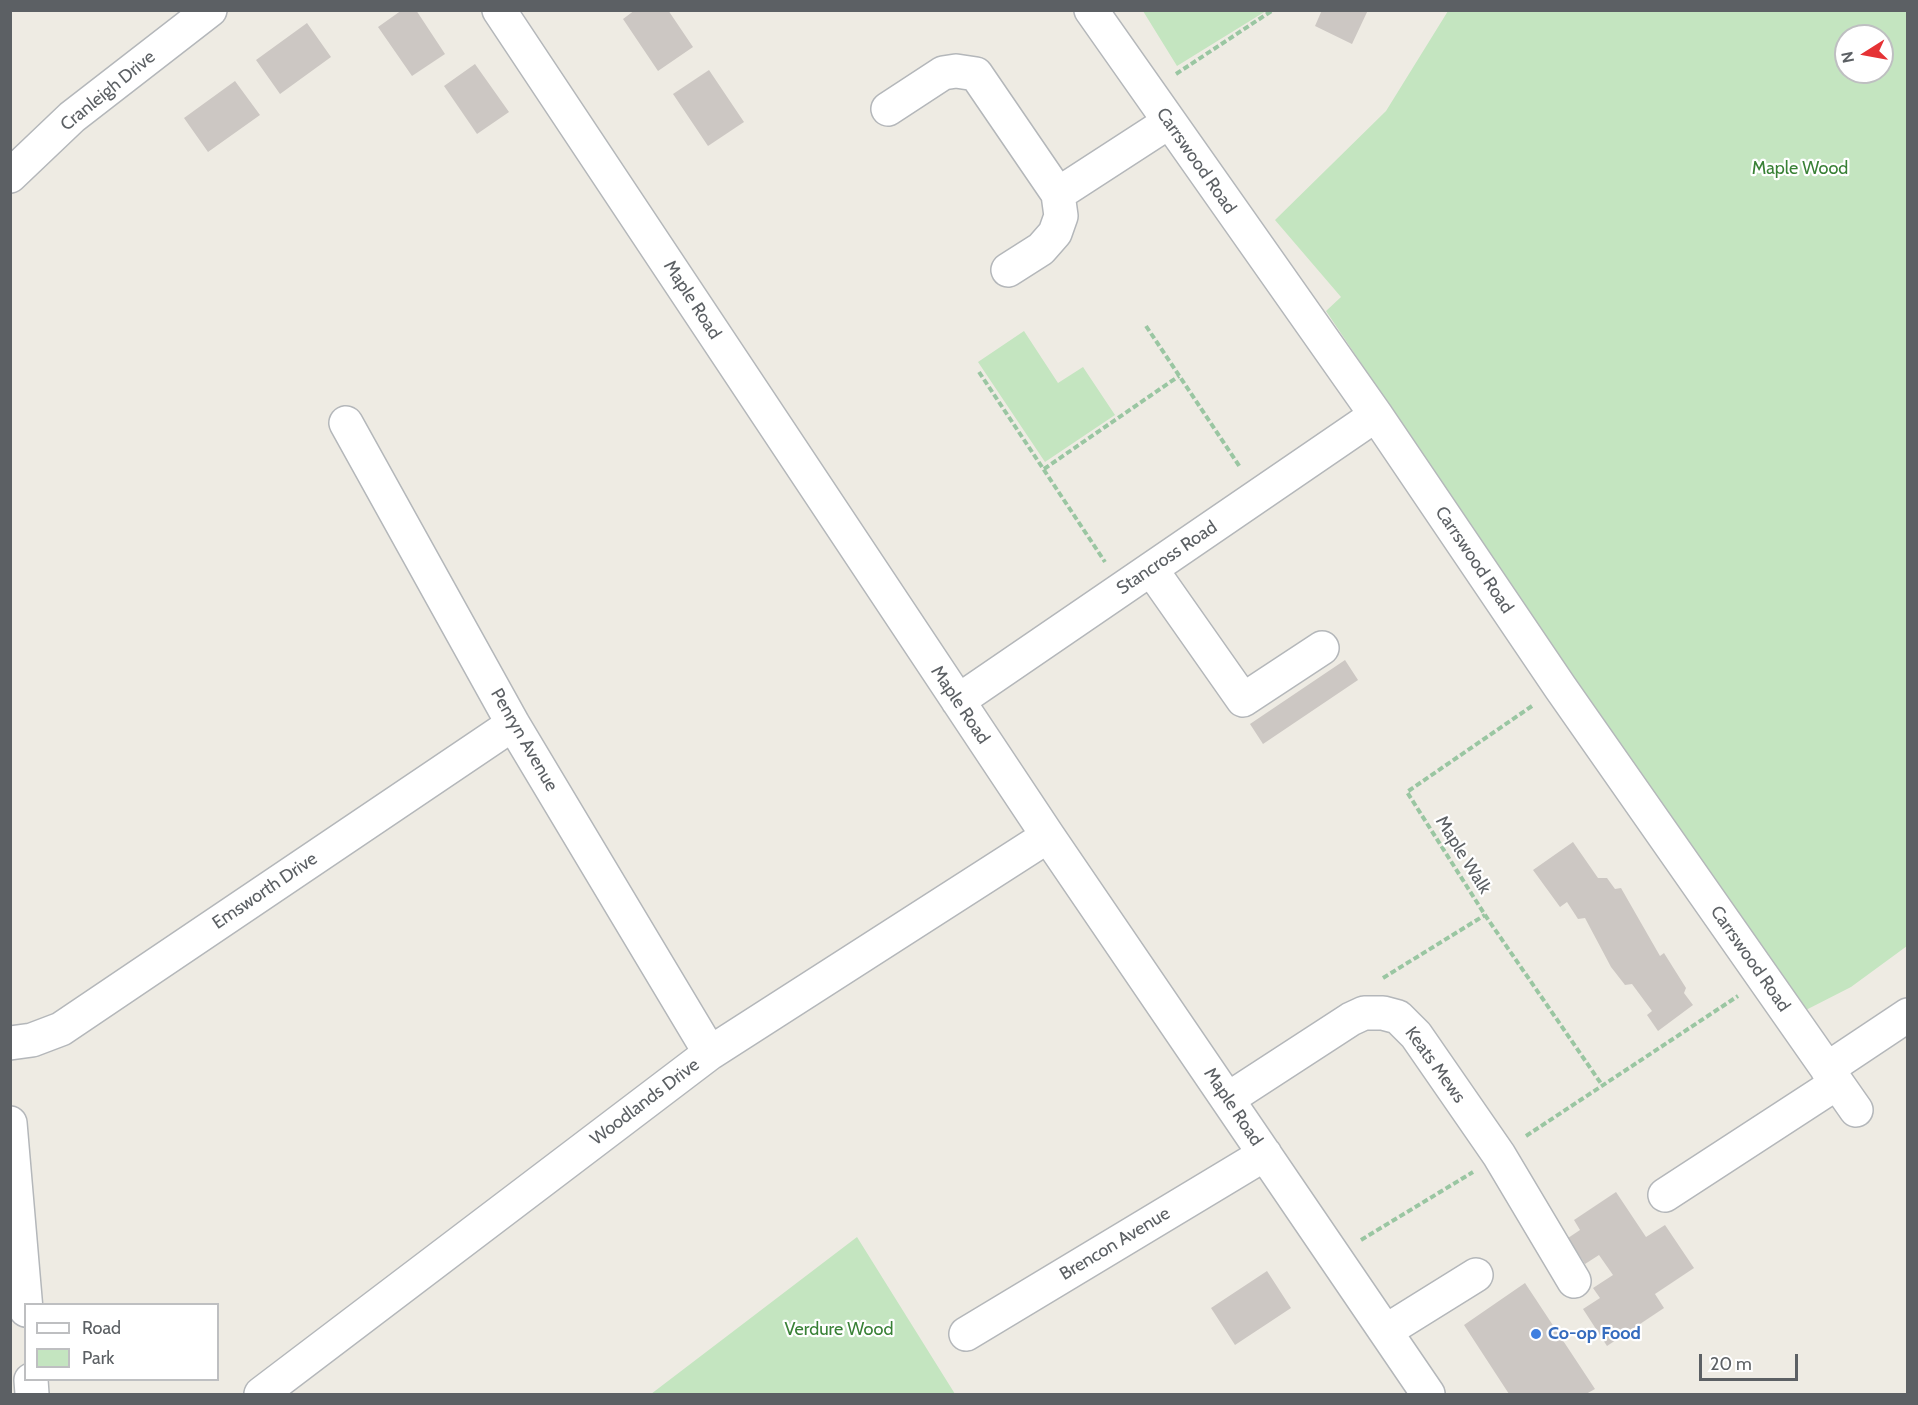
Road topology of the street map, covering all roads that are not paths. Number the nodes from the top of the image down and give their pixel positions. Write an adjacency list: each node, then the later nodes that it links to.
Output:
1 (210, 10): 6 (street, Cranleigh Drive)
2 (499, 10): 13 (street, Maple Road)
3 (1090, 10): 5 (street, Carrswood Road)
4 (888, 109): 7 (street)
5 (1169, 122): 7 (street); 9 (street, Carrswood Road)
6 (10, 176)
7 (1058, 194): 8 (street)
8 (1008, 270)
9 (1376, 415): 11 (street, Stancross Road); 19 (street, Carrswood Road)
10 (346, 423): 14 (street, Penryn Avenue)
11 (1151, 569): 12 (street); 13 (street, Stancross Road)
12 (1322, 648)
13 (958, 701): 15 (street, Maple Road)
14 (513, 723): 17 (street, Emsworth Drive); 18 (street, Penryn Avenue)
15 (1048, 836): 18 (street, Woodlands Drive); 20 (street, Maple Road)
16 (1908, 1015): 19 (street)
17 (10, 1043)
18 (710, 1053): 30 (street, Woodlands Drive)
19 (1832, 1076): 21 (street, Carrswood Road); 24 (street)
20 (1228, 1099): 23 (street, Maple Road); 26 (street, Keats Mews)
21 (1856, 1110)
22 (10, 1123): 27 (street)
23 (1264, 1154): 28 (street, Maple Road); 29 (street, Brencon Avenue)
24 (1665, 1195)
25 (1476, 1275): 28 (street)
26 (1574, 1281)
27 (25, 1303)
28 (1386, 1331): 31 (street, Maple Road)
29 (966, 1334)
30 (261, 1395)
31 (1428, 1395)

